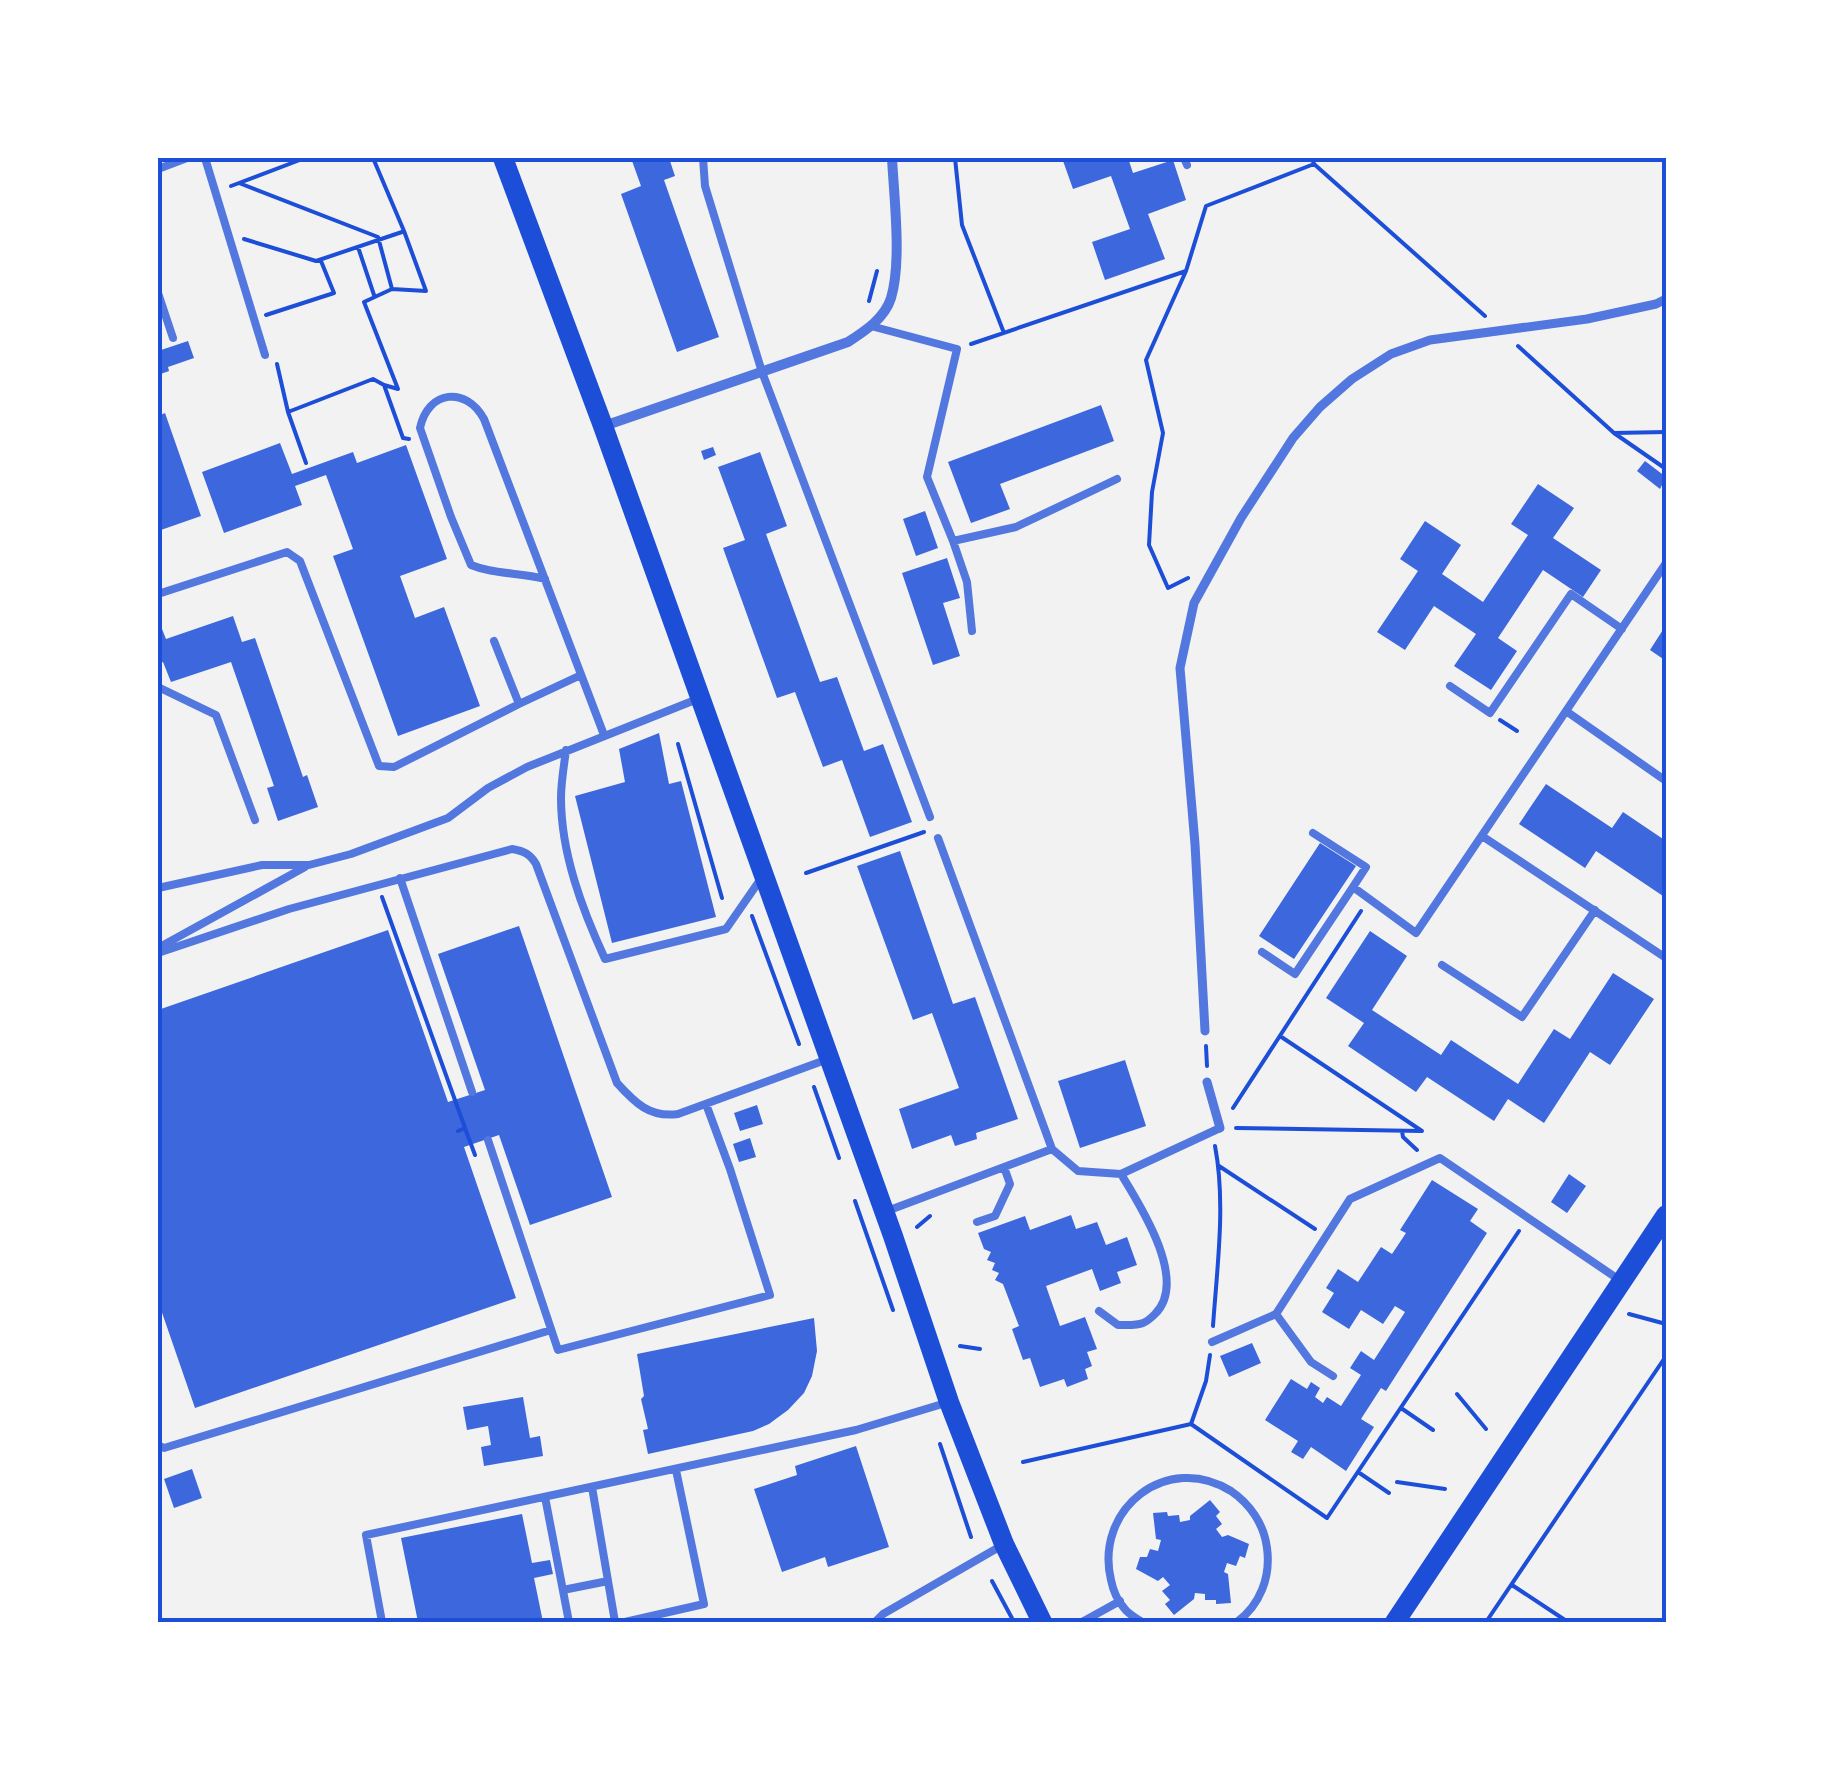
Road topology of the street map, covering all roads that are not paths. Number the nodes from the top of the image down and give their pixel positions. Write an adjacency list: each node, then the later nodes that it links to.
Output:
1 (187, 158): 6 (lane)
2 (205, 158): 11 (lane)
3 (504, 158): 13 (main road)
4 (703, 158): 12 (lane)
5 (892, 158): 9 (street)
6 (158, 169)
7 (158, 294): 10 (lane)
8 (1666, 299): 46 (street)
9 (871, 326): 12 (street); 15 (lane)
10 (173, 338)
11 (269, 354)
12 (762, 372): 13 (street); 31 (lane)
13 (603, 426): 25 (main road)
14 (1117, 479): 15 (lane)
15 (953, 542): 20 (lane)
16 (1666, 563): 19 (lane)
17 (545, 579): 17 (lane); 22 (lane)
18 (158, 594): 26 (lane)
19 (1622, 628): 23 (lane); 27 (lane)
20 (972, 631)
21 (494, 641): 26 (lane)
22 (581, 675): 26 (lane); 28 (lane)
23 (1450, 686)
24 (158, 687): 32 (lane)
25 (700, 698): 28 (lane); 37 (main road)
26 (519, 704)
27 (1566, 711): 30 (lane); 35 (lane)
28 (604, 735): 29 (lane)
29 (566, 750): 36 (lane); 37 (lane)
30 (1666, 780)
31 (930, 817)
32 (255, 820)
33 (936, 833): 53 (lane)
34 (1313, 833): 39 (lane)
35 (1482, 836): 39 (lane); 41 (lane)
36 (308, 865): 40 (lane); 42 (lane)
37 (763, 876): 47 (main road)
38 (400, 878): 42 (lane); 49 (lane); 50 (lane)
39 (1353, 887): 43 (lane)
40 (158, 888)
41 (1594, 910): 44 (lane); 45 (lane)
42 (158, 951)
43 (1262, 952)
44 (1666, 958)
45 (1442, 965)
46 (1206, 1031)
47 (828, 1060): 50 (lane); 56 (main road)
48 (1207, 1082): 51 (street)
49 (472, 1092)
50 (706, 1104): 62 (lane)
51 (1220, 1128): 55 (lane)
52 (488, 1140): 62 (lane)
53 (1052, 1149): 54 (lane); 55 (lane)
54 (1004, 1168): 56 (lane); 58 (lane)
55 (1122, 1174): 60 (lane)
56 (884, 1212): 65 (main road)
57 (1666, 1215): 59 (main road)
58 (977, 1222)
59 (1622, 1282): 61 (lane); 83 (main road)
60 (1099, 1311)
61 (1276, 1314): 63 (lane); 64 (lane)
62 (552, 1330): 66 (lane)
63 (1212, 1342)
64 (1333, 1376)
65 (949, 1402): 67 (lane); 70 (main road)
66 (158, 1445)
67 (676, 1470): 68 (lane); 77 (lane)
68 (592, 1488): 69 (lane); 71 (lane)
69 (545, 1498): 72 (lane); 74 (lane)
70 (1004, 1544): 78 (lane); 79 (main road)
71 (608, 1580): 72 (lane); 76 (lane)
72 (562, 1590): 75 (lane)
73 (1120, 1601): 80 (lane); 81 (lane); 82 (lane)
74 (382, 1622)
75 (569, 1622)
76 (615, 1622)
77 (625, 1622)
78 (875, 1622)
79 (1042, 1622)
80 (1082, 1622)
81 (1142, 1622)
82 (1236, 1622)
83 (1395, 1622)

